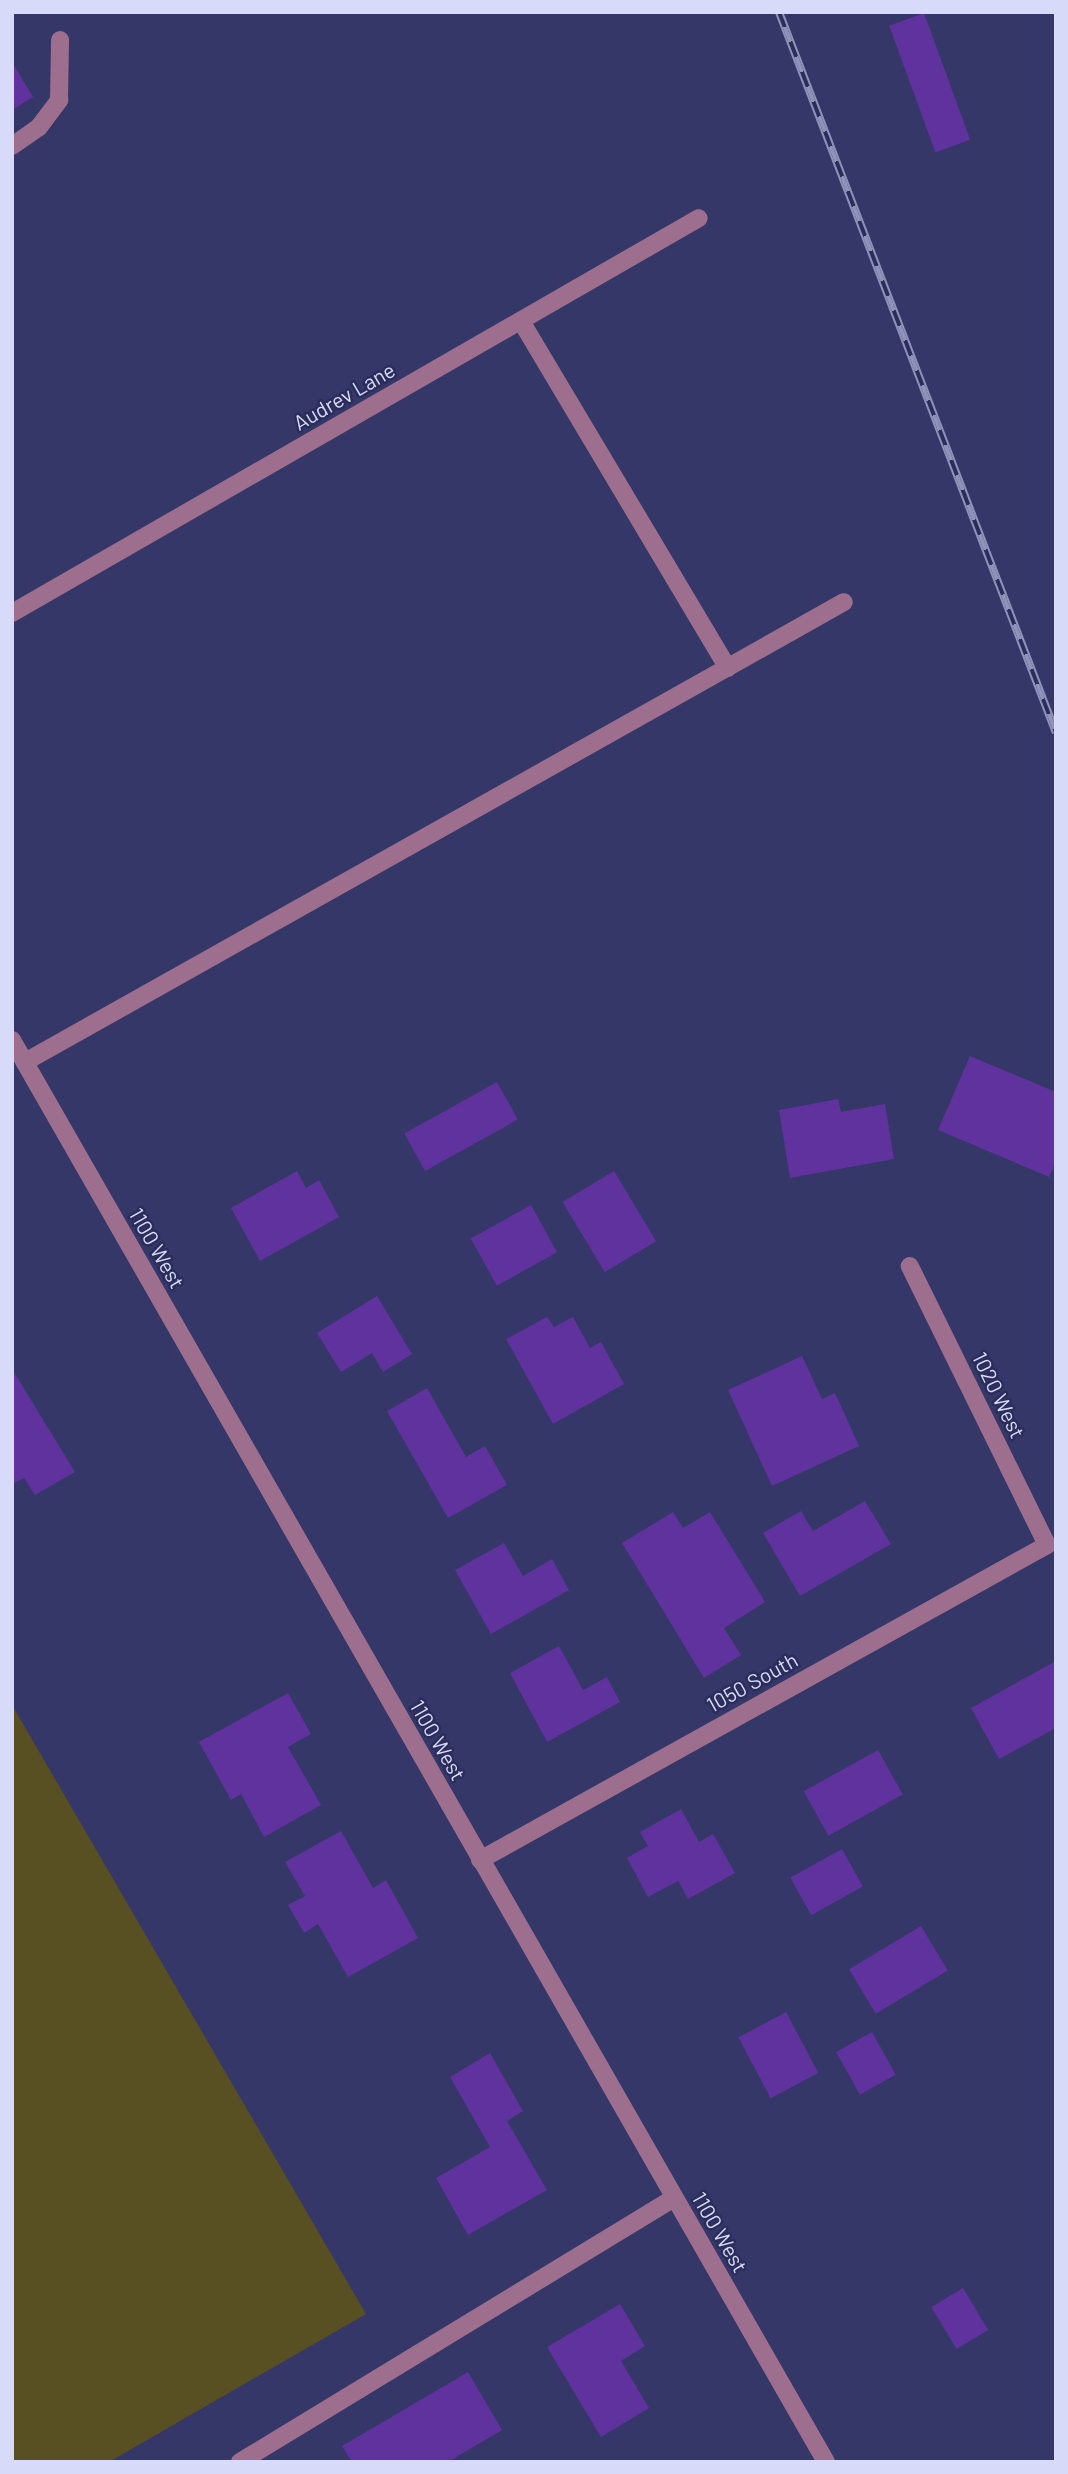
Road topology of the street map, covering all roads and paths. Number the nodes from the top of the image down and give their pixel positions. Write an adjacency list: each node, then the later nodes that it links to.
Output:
1 (60, 40): 2 (street)
2 (12, 146)
3 (699, 218): 4 (street, Audrev Lane)
4 (521, 321): 6 (street, Audrev Lane); 7 (street)
5 (844, 603): 7 (street)
6 (12, 613)
7 (727, 668): 9 (street)
8 (12, 1040): 9 (street, 1100 West)
9 (25, 1062): 12 (street, 1100 West)
10 (910, 1266): 11 (street, 1020 West)
11 (1047, 1545): 12 (street, 1050 South)
12 (480, 1860): 13 (street, 1100 West)
13 (674, 2198): 14 (street); 15 (street, 1100 West)
14 (240, 2462)
15 (826, 2462)

